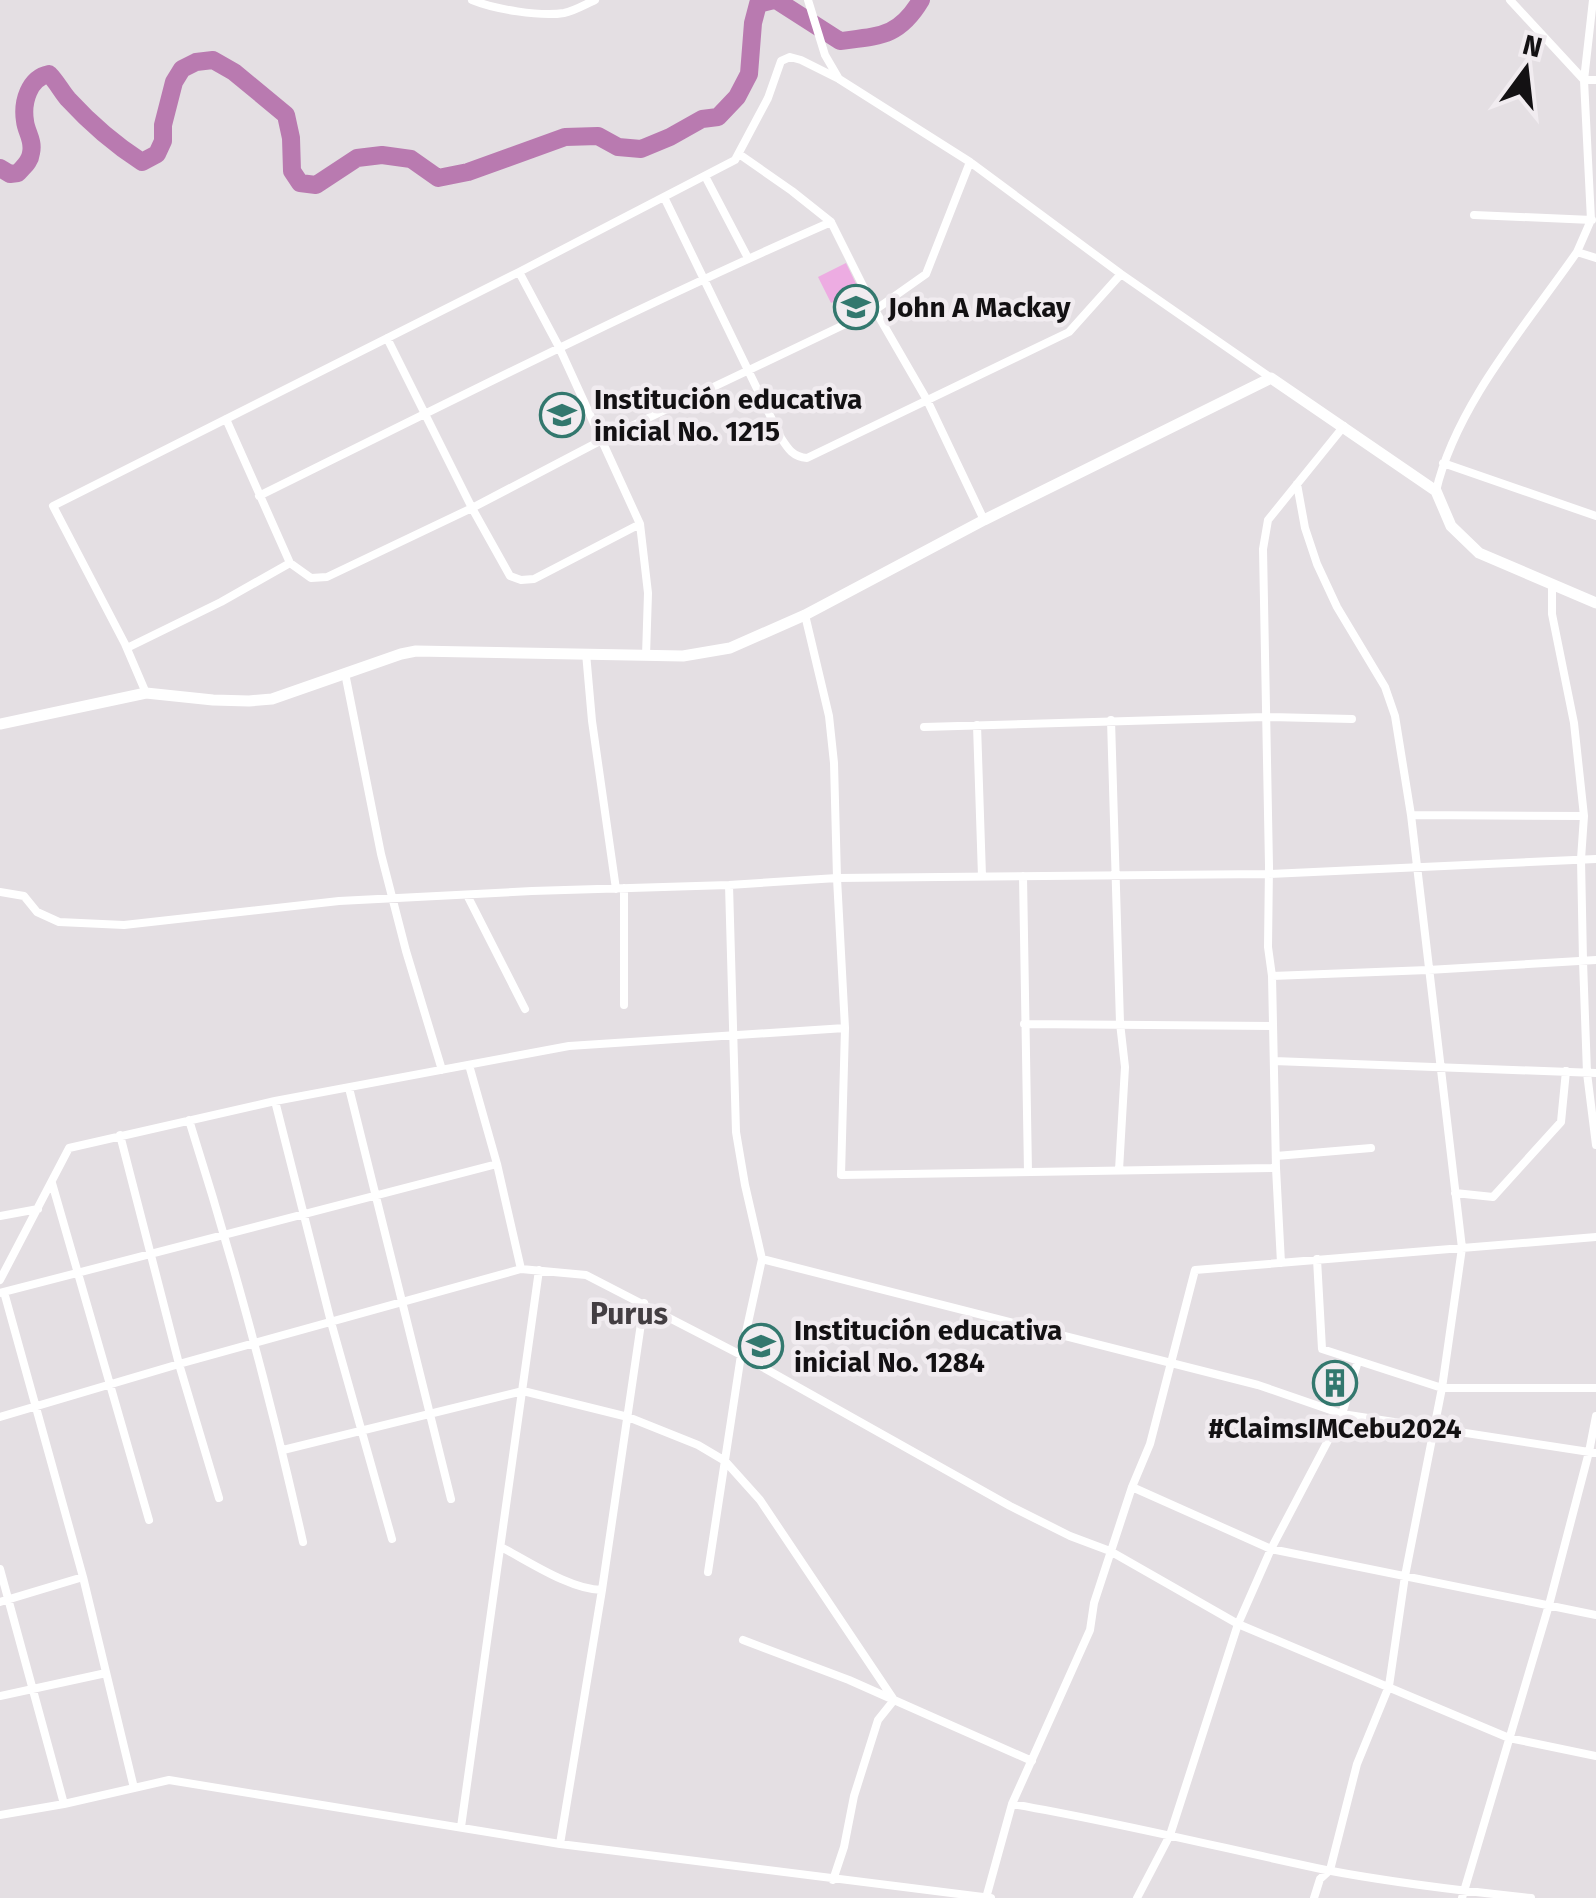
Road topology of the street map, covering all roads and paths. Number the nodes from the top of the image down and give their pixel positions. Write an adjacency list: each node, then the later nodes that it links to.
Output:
1 (472, 0): 2 (street)
2 (595, 0)
3 (1510, 0): 7 (street)
4 (1593, 0): 7 (street)
5 (808, 1): 6 (street)
6 (839, 79): 9 (street); 10 (street)
7 (1584, 80): 8 (street); 14 (street)
8 (1596, 80)
9 (738, 154): 11 (street); 15 (street)
10 (970, 162): 20 (street); 22 (street)
11 (705, 176): 12 (street); 17 (street)
12 (664, 198): 19 (street); 21 (street)
13 (1474, 215): 14 (street)
14 (1594, 220): 16 (street)
15 (831, 222): 17 (street); 22 (street)
16 (1577, 252): 18 (street); 32 (street)
17 (748, 258): 21 (street)
18 (1596, 258)
19 (519, 272): 23 (street); 24 (street)
20 (1121, 274): 26 (street); 27 (street)
21 (703, 278): 24 (street); 25 (street)
22 (875, 310): 25 (street); 27 (street)
23 (387, 338): 28 (street); 29 (street)
24 (558, 347): 28 (street); 31 (street)
25 (747, 371): 27 (street); 31 (street)
26 (1271, 378): 30 (street); 38 (street)
27 (927, 400): 38 (street)
28 (424, 414): 35 (street); 36 (street)
29 (226, 419): 35 (street); 44 (street)
30 (1344, 426): 33 (street); 34 (street)
31 (602, 440): 36 (street); 39 (street)
32 (1443, 463): 34 (street); 37 (street)
33 (1297, 484): 49 (street); 55 (street)
34 (1436, 491): 41 (street)
35 (259, 496): 40 (street)
36 (472, 508): 39 (street); 40 (street)
37 (1596, 516)
38 (984, 520): 43 (street)
39 (640, 524): 46 (street)
40 (290, 563): 44 (street)
41 (1552, 584): 42 (street); 56 (street)
42 (1596, 603)
43 (805, 615): 46 (street); 64 (street)
44 (127, 648): 48 (street)
45 (586, 654): 46 (street); 47 (street); 66 (street)
46 (646, 656)
47 (345, 673): 48 (street); 69 (street)
48 (146, 693): 52 (street)
49 (1266, 717): 50 (street); 51 (street); 61 (street)
50 (1352, 719)
51 (1111, 720): 53 (street); 60 (street)
52 (0, 724)
53 (977, 724): 54 (street); 62 (street)
54 (924, 727)
55 (1411, 815): 56 (street); 59 (street)
56 (1584, 816): 57 (street)
57 (1581, 859): 58 (street); 59 (street); 71 (street)
58 (1596, 859)
59 (1418, 867): 61 (street); 72 (street)
60 (1116, 874): 61 (street); 63 (street); 77 (street)
61 (1268, 874): 73 (street)
62 (982, 876): 63 (street); 64 (street)
63 (1023, 876): 76 (street)
64 (836, 878): 65 (street); 79 (street)
65 (730, 886): 66 (street); 80 (street)
66 (620, 888): 68 (street); 74 (street)
67 (0, 892): 69 (street)
68 (467, 894): 69 (street); 75 (street)
69 (392, 899): 84 (street)
70 (1596, 960): 71 (street)
71 (1583, 961): 72 (street); 86 (street)
72 (1428, 970): 73 (street); 83 (street)
73 (1272, 976): 78 (street)
74 (624, 1005)
75 (526, 1009)
76 (1024, 1024): 77 (street); 97 (street)
77 (1120, 1024): 78 (street); 96 (street)
78 (1274, 1026): 81 (street)
79 (845, 1028): 80 (street); 97 (street)
80 (734, 1035): 82 (street); 109 (street)
81 (1274, 1061): 83 (street); 93 (street)
82 (469, 1065): 84 (street); 94 (street)
83 (1440, 1066): 85 (street); 99 (street)
84 (442, 1070): 87 (street)
85 (1566, 1071): 86 (street); 99 (street)
86 (1592, 1073): 91 (street)
87 (349, 1088): 88 (street); 100 (street)
88 (275, 1100): 89 (street); 102 (street)
89 (189, 1120): 90 (street); 104 (street)
90 (120, 1135): 98 (street); 107 (street)
91 (1596, 1145)
92 (1371, 1148): 93 (street)
93 (1276, 1156): 95 (street)
94 (497, 1164): 100 (street); 111 (street)
95 (1276, 1168): 96 (street); 110 (street)
96 (1119, 1170): 97 (street)
97 (1028, 1172)
98 (52, 1181): 101 (street); 113 (street)
99 (1455, 1193): 106 (street)
100 (376, 1195): 102 (street); 116 (street)
101 (38, 1208): 103 (street); 114 (street)
102 (304, 1214): 104 (street); 118 (street)
103 (0, 1216)
104 (225, 1235): 107 (street); 119 (street)
105 (1596, 1237): 106 (street)
106 (1462, 1248): 108 (street); 125 (street)
107 (150, 1254): 113 (street); 123 (street)
108 (1317, 1259): 110 (street); 121 (street)
109 (762, 1260): 120 (street); 122 (street)
110 (1281, 1263): 122 (street)
111 (520, 1269): 112 (street); 116 (street)
112 (538, 1270): 117 (street); 127 (street)
113 (78, 1272): 115 (street); 124 (street)
114 (0, 1280)
115 (2, 1292): 128 (street)
116 (404, 1303): 118 (street); 130 (street)
117 (644, 1303): 120 (street); 133 (street)
118 (331, 1322): 119 (street); 135 (street)
119 (254, 1344): 123 (street); 136 (street)
120 (741, 1355): 138 (street); 147 (street)
121 (1358, 1360): 125 (street); 129 (street)
122 (1172, 1363): 129 (street); 139 (street)
123 (180, 1364): 124 (street); 140 (street)
124 (110, 1386): 128 (street); 142 (street)
125 (1442, 1388): 126 (street); 134 (street)
126 (1596, 1388)
127 (522, 1391): 130 (street); 133 (street); 145 (street)
128 (35, 1407): 132 (street); 151 (street)
129 (1342, 1414): 134 (street); 146 (street)
130 (431, 1415): 135 (street); 141 (street)
131 (1596, 1416): 137 (street)
132 (0, 1417)
133 (628, 1417): 138 (street); 152 (street)
134 (1432, 1428): 137 (street); 150 (street)
135 (362, 1431): 136 (street); 143 (street)
136 (283, 1450): 144 (street)
137 (1592, 1452): 154 (street)
138 (725, 1461): 149 (street); 162 (street)
139 (1132, 1486): 146 (street); 147 (street)
140 (219, 1498)
141 (451, 1499)
142 (149, 1520)
143 (392, 1539)
144 (303, 1542)
145 (501, 1546): 152 (street); 170 (street)
146 (1271, 1550): 150 (street); 156 (street)
147 (1110, 1551): 156 (street); 165 (street)
148 (0, 1569): 153 (street)
149 (708, 1572)
150 (1405, 1576): 154 (street); 159 (street)
151 (83, 1577): 153 (street); 158 (street)
152 (602, 1590): 172 (street)
153 (4, 1600): 160 (street)
154 (1549, 1605): 155 (street); 163 (street)
155 (1596, 1614)
156 (1238, 1624): 159 (street); 171 (street)
157 (744, 1640): 162 (street)
158 (106, 1674): 160 (street); 166 (street)
159 (1389, 1686): 163 (street); 173 (street)
160 (33, 1689): 161 (street); 167 (street)
161 (0, 1696)
162 (894, 1700): 165 (street); 174 (street)
163 (1509, 1738): 164 (street); 175 (street)
164 (1596, 1756)
165 (1032, 1760): 168 (street)
166 (134, 1788): 167 (street); 170 (street)
167 (64, 1804): 169 (street)
168 (1012, 1804): 171 (street); 176 (street)
169 (0, 1815)
170 (462, 1826): 172 (street)
171 (1170, 1835): 173 (street); 177 (street)
172 (560, 1844): 174 (street)
173 (1330, 1870): 175 (street); 178 (street)
174 (833, 1880): 176 (street)
175 (1463, 1895): 179 (street)
176 (988, 1897)
177 (1137, 1898)
178 (1314, 1898)
179 (1531, 1898)

